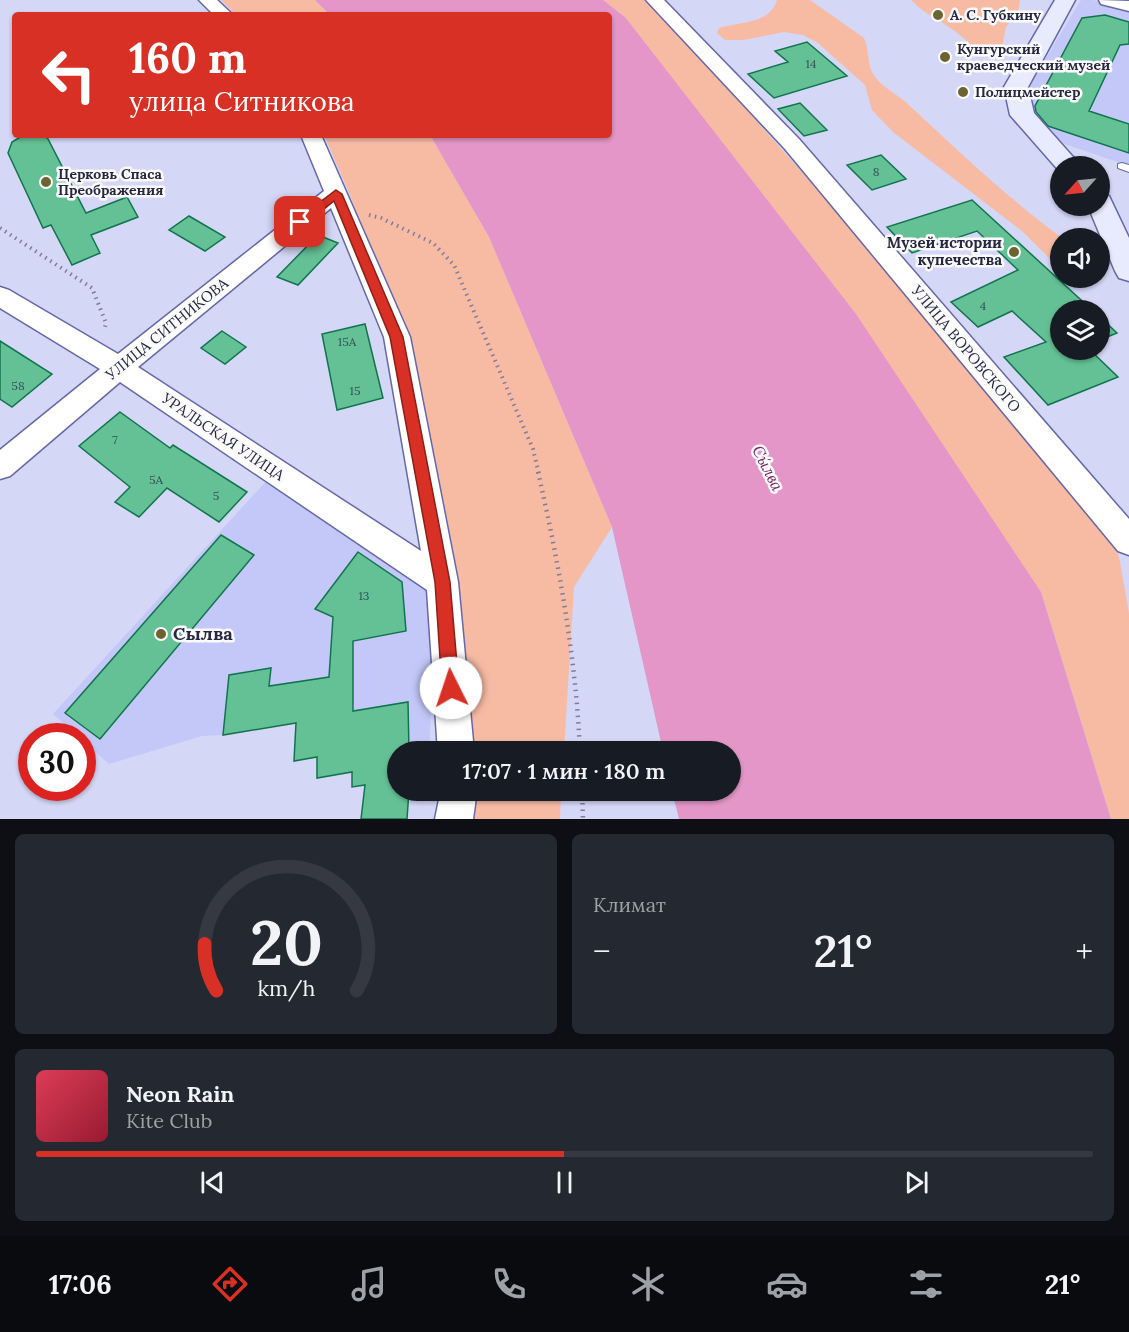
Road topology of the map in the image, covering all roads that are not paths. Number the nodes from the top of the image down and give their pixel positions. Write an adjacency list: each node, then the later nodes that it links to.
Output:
1 (207, 0): 6 (street)
2 (654, 0): 15 (street, УЛИЦА ВОРОВСКОГО)
3 (1065, 0): 8 (street)
4 (1107, 0): 5 (street)
5 (1129, 6)
6 (221, 12)
7 (312, 138): 9 (street)
8 (1059, 156)
9 (339, 201): 13 (street, УЛИЦА СИТНИКОВА); 16 (street)
10 (1106, 216): 11 (street)
11 (1129, 271)
12 (0, 296): 13 (street, УРАЛЬСКАЯ УЛИЦА)
13 (109, 362): 14 (street, УЛИЦА СИТНИКОВА); 16 (street, УРАЛЬСКАЯ УЛИЦА)
14 (0, 467)
15 (1129, 541)
16 (442, 582): 17 (street)
17 (455, 741)
18 (457, 801): 19 (street)
19 (454, 819)

